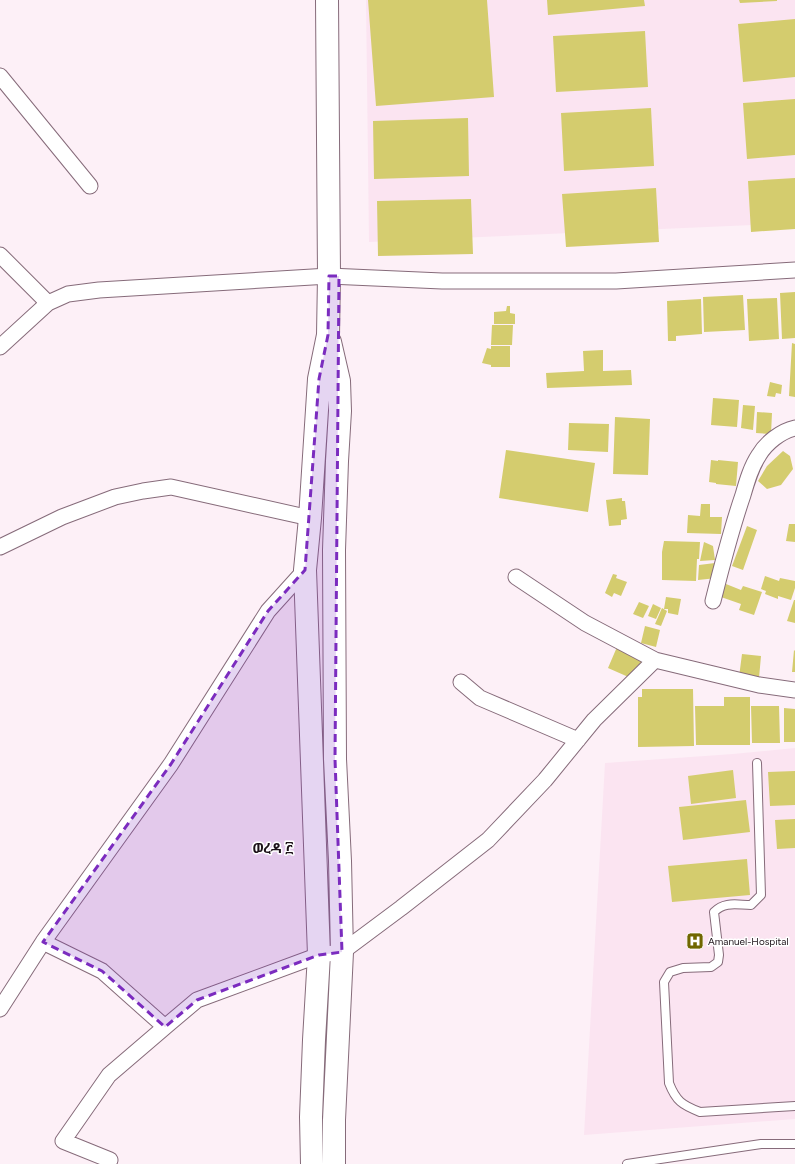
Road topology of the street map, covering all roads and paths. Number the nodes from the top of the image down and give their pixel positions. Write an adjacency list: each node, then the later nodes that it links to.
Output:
1 (327, 0): 7 (main road)
2 (338, 0): 7 (main road)
3 (0, 76): 4 (street)
4 (90, 186)
5 (0, 255): 8 (street)
6 (795, 270): 7 (street)
7 (334, 276): 8 (street); 9 (main road); 11 (main road)
8 (48, 303): 10 (street)
9 (328, 335): 11 (main road); 13 (main road)
10 (1, 344)
11 (339, 381): 24 (main road)
12 (795, 428): 17 (street)
13 (310, 518): 14 (street); 15 (main road)
14 (0, 547)
15 (305, 570): 23 (street); 25 (main road)
16 (516, 577): 18 (street)
17 (713, 602)
18 (655, 660): 20 (street); 21 (street)
19 (461, 682): 21 (street)
20 (795, 690)
21 (578, 740): 24 (street)
22 (757, 764): 28 (lane)
23 (43, 942): 26 (street); 27 (street)
24 (342, 952): 25 (street); 32 (main road)
25 (319, 955): 27 (street); 31 (main road)
26 (0, 1009)
27 (165, 1027): 30 (street)
28 (795, 1106)
29 (795, 1144): 33 (lane)
30 (110, 1160)
31 (312, 1164)
32 (334, 1164)
33 (628, 1164)

